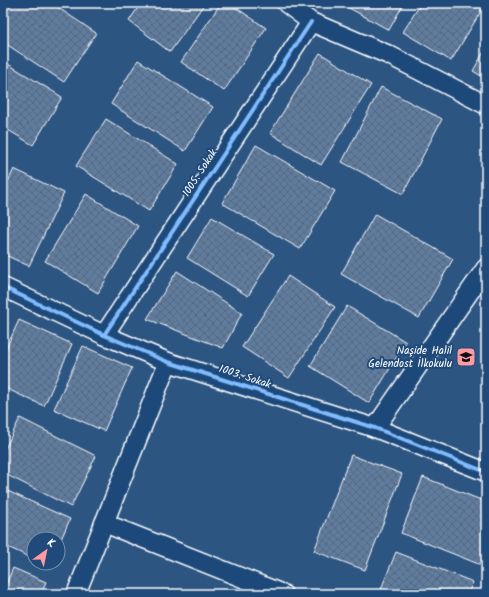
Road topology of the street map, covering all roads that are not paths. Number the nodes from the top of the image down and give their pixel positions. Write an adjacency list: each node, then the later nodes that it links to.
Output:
1 (286, 3): 2 (street)
2 (311, 22): 3 (street); 6 (street, 1005. Sokak)
3 (486, 105)
4 (486, 268): 8 (street)
5 (3, 287): 6 (street, 1003. Sokak)
6 (104, 335): 7 (street, 1003. Sokak)
7 (168, 362): 8 (street, 1003. Sokak); 10 (street)
8 (375, 428): 9 (street, 1003. Sokak)
9 (486, 472)
10 (104, 524): 11 (street); 12 (street)
11 (76, 594)
12 (283, 594)

